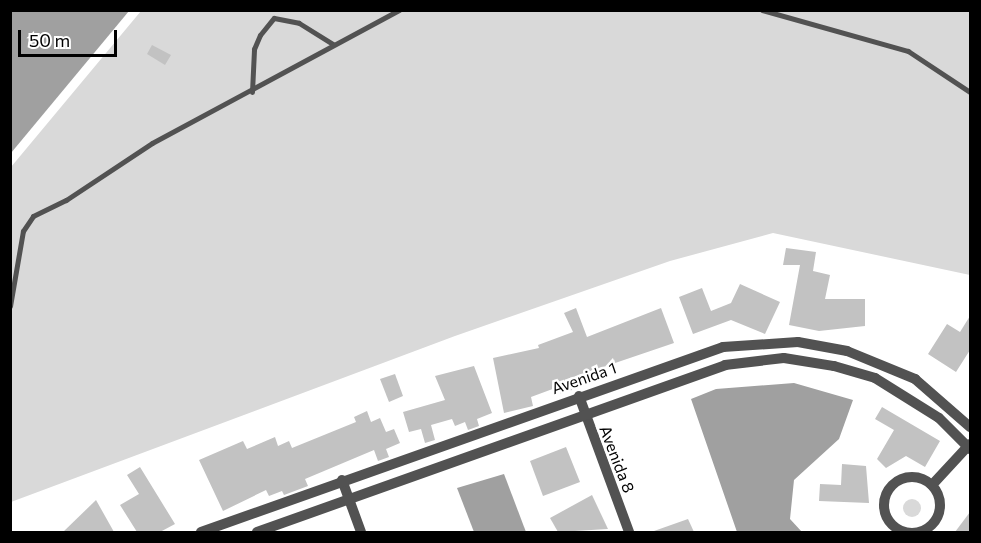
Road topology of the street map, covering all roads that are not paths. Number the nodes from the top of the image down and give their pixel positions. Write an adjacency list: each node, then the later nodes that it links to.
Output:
1 (399, 10): 3 (lane)
2 (762, 10): 5 (lane)
3 (333, 44): 4 (lane); 4 (lane)
4 (252, 92): 6 (lane)
5 (970, 92)
6 (10, 306)
7 (771, 342): 8 (street); 9 (street, Avenida 1); 11 (street, Avenida 1)
8 (770, 360): 10 (street); 13 (street)
9 (579, 396): 10 (street, Avenida 8); 12 (street, Avenida 1)
10 (584, 415): 14 (street); 23 (street, Avenida 8)
11 (970, 427)
12 (439, 445): 14 (street); 15 (street, Avenida 1)
13 (970, 447): 16 (street)
14 (445, 466): 17 (street)
15 (342, 480): 17 (street); 18 (street, Avenida 1)
16 (932, 485): 16 (street)
17 (348, 502): 21 (street); 22 (street)
18 (235, 520): 19 (street, Avenida 1); 20 (street)
19 (201, 532)
20 (239, 532)
21 (257, 532)
22 (361, 532)
23 (629, 532)

